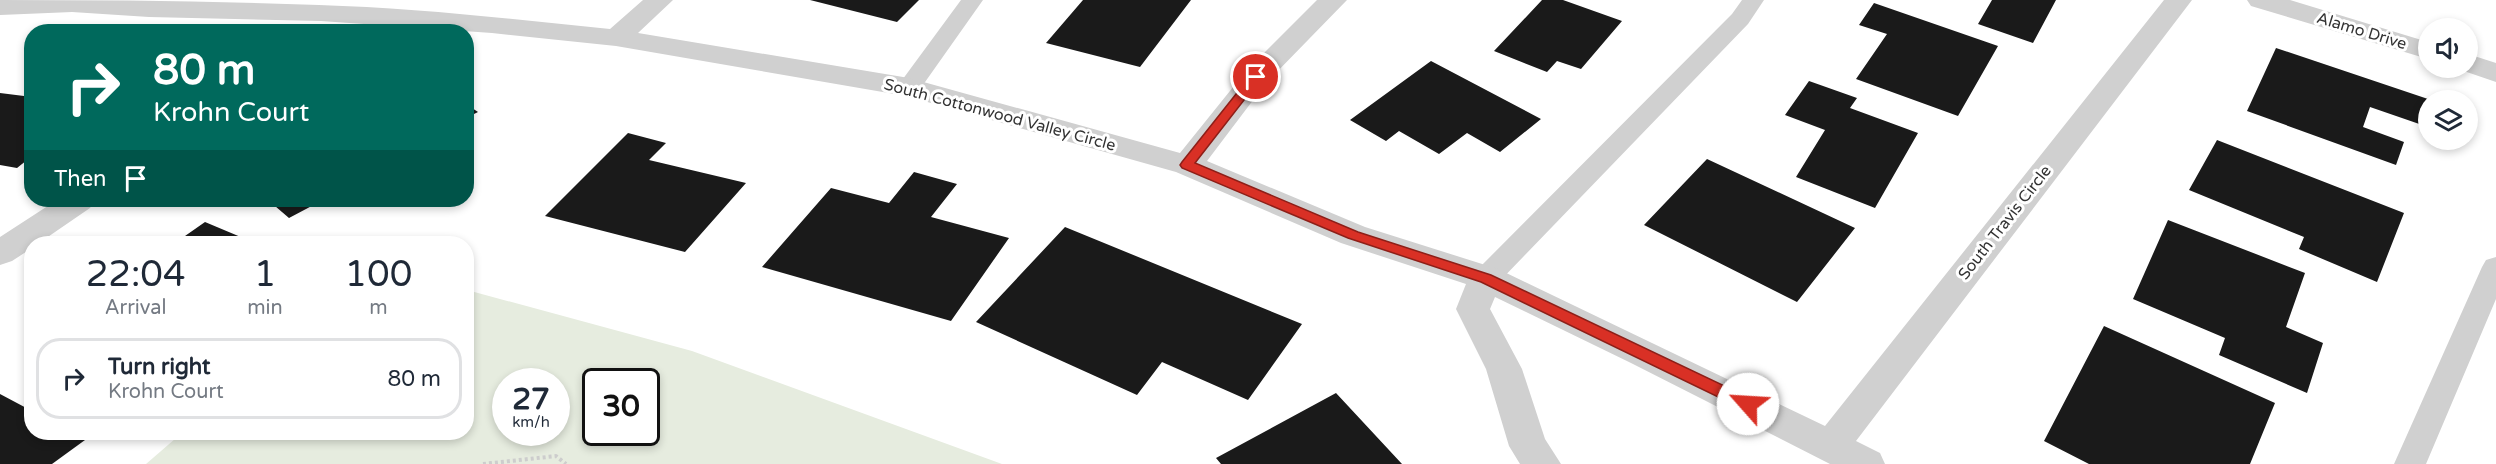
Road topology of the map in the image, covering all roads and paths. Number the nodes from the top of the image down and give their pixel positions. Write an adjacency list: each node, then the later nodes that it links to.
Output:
1 (659, 0): 12 (street)
2 (972, 0): 16 (lane)
3 (1333, 0): 17 (street)
4 (1753, 0): 23 (lane)
5 (2178, 0): 24 (street, South Travis Circle)
6 (2261, 0): 13 (street, Alamo Drive)
7 (74, 2): 8 (street, South Cottonwood Valley Circle); 9 (street, South Cottonwood Valley Circle)
8 (0, 7)
9 (310, 22): 10 (street, South Cottonwood Valley Circle)
10 (431, 24)
11 (474, 25): 12 (street, South Cottonwood Valley Circle)
12 (615, 38): 16 (street, South Cottonwood Valley Circle)
13 (2418, 48)
14 (2478, 67): 15 (street)
15 (2496, 73)
16 (909, 87): 17 (street, South Cottonwood Valley Circle)
17 (1187, 165): 23 (street, South Cottonwood Valley Circle)
18 (69, 207): 19 (street)
19 (26, 236)
20 (24, 238): 21 (street)
21 (0, 254)
22 (2496, 267): 29 (lane)
23 (1486, 278): 24 (street, South Cottonwood Valley Circle); 27 (street)
24 (1832, 445): 28 (street, South Cottonwood Valley Circle)
25 (483, 464): 26 (path)
26 (566, 464)
27 (1542, 464)
28 (1866, 464)
29 (2410, 464)

